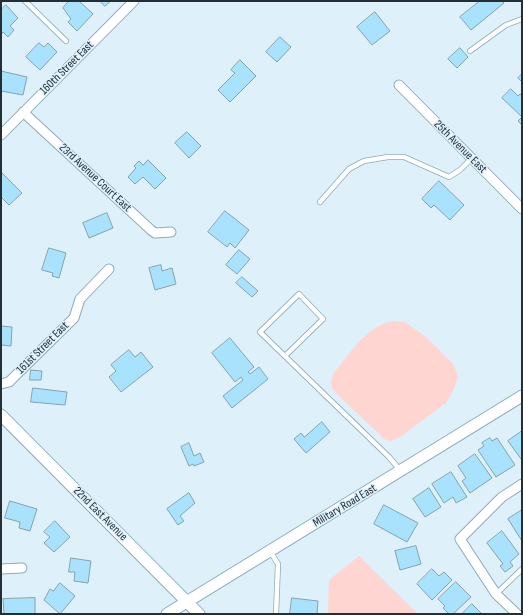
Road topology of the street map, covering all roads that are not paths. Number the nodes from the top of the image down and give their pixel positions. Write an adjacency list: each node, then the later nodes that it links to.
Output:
1 (25, 1): 4 (lane)
2 (134, 1): 7 (street, 160th Street East)
3 (522, 19): 5 (lane)
4 (66, 41)
5 (470, 51)
6 (399, 85): 9 (street, 25th Avenue East)
7 (23, 112): 8 (street, 160th Street East); 12 (street, 23rd Avenue Court East)
8 (1, 135)
9 (472, 158): 10 (lane); 11 (street, 25th Avenue East)
10 (320, 202)
11 (522, 209)
12 (171, 232)
13 (109, 269): 15 (street, 161st Street East)
14 (285, 356): 14 (lane); 18 (lane)
15 (1, 384)
16 (522, 396): 18 (street, Military Road East)
17 (1, 415): 25 (street, 22nd East Avenue)
18 (401, 472): 20 (street, Military Road East)
19 (522, 484): 24 (street)
20 (270, 551): 25 (street, Military Road East); 28 (lane)
21 (22, 568): 22 (street)
22 (1, 569)
23 (522, 569): 24 (lane)
24 (496, 594): 29 (street)
25 (187, 602): 26 (street, Military Road East); 27 (street, 22nd East Avenue)
26 (167, 614)
27 (199, 614)
28 (276, 614)
29 (516, 614)

